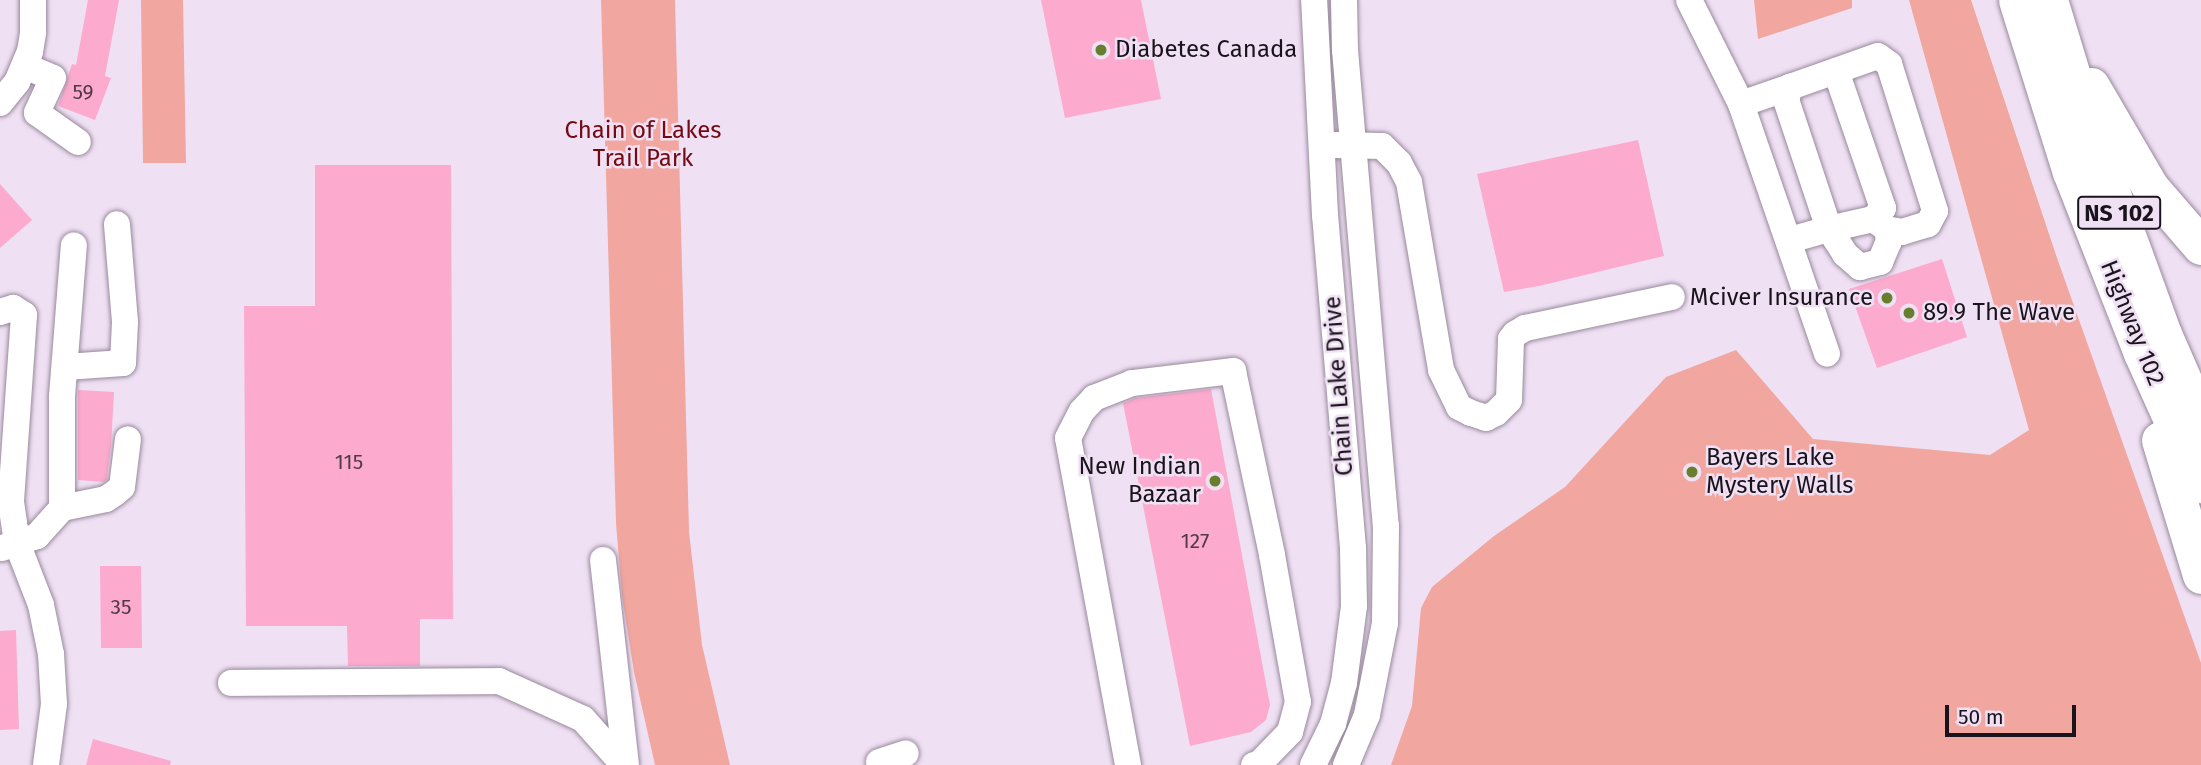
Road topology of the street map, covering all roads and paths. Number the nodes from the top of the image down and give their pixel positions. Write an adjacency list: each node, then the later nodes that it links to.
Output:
1 (33, 0): 7 (street)
2 (1314, 0): 13 (street, Chain Lake Drive)
3 (1343, 0): 14 (street, Chain Lake Drive)
4 (1689, 0): 11 (street)
5 (2017, 0): 21 (highway, Highway 102 / NS 102)
6 (2054, 16): 20 (highway); 26 (highway, Highway 102 / NS 102)
7 (24, 66): 10 (street); 12 (street)
8 (1836, 71): 9 (street); 16 (street); 16 (street)
9 (1790, 88): 11 (street); 17 (street)
10 (0, 103)
11 (1741, 104): 18 (street)
12 (78, 142)
13 (1321, 143): 14 (street); 40 (street, Chain Lake Drive)
14 (1354, 147): 22 (street); 41 (street, Chain Lake Drive)
15 (117, 224): 25 (street)
16 (1880, 224): 17 (street); 17 (street)
17 (1829, 229): 18 (street)
18 (1790, 240): 24 (street)
19 (74, 245): 25 (street)
20 (2201, 246)
21 (2112, 275): 28 (highway, Highway 102 / NS 102); 32 (highway)
22 (1672, 297)
23 (0, 312): 30 (street)
24 (1827, 354)
25 (66, 366): 29 (street)
26 (2201, 421)
27 (128, 439): 29 (street)
28 (2201, 484)
29 (62, 508): 30 (street)
30 (8, 546): 36 (street)
31 (603, 560): 37 (street)
32 (2201, 575)
33 (231, 683): 37 (street)
34 (906, 753): 35 (street)
35 (875, 764)
36 (46, 765)
37 (625, 765)
38 (1128, 765): 39 (street)
39 (1254, 765)
40 (1313, 765)
41 (1346, 765)

